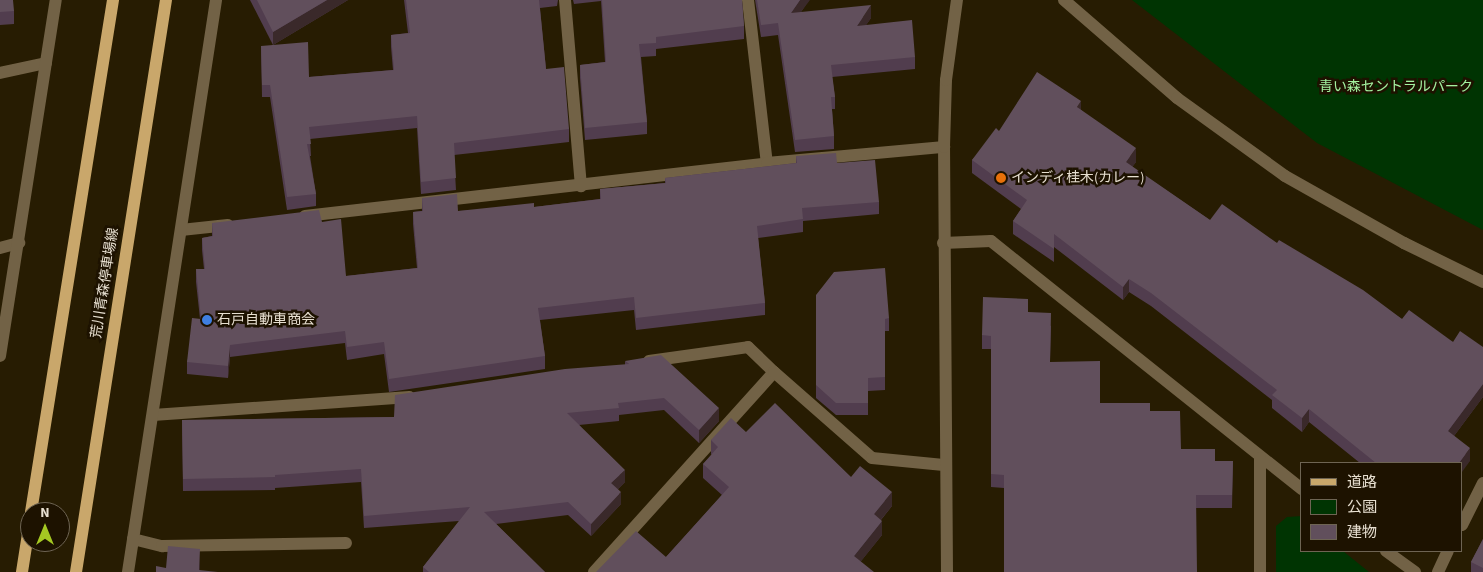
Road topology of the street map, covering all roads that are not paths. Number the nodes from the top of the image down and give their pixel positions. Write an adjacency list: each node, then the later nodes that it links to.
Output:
1 (56, 0): 9 (street)
2 (113, 0): 30 (main road)
3 (166, 0): 38 (main road, 荒川青森停車場線)
4 (216, 0): 16 (street)
5 (564, 0): 13 (street)
6 (748, 0): 12 (street)
7 (957, 0): 11 (street)
8 (1064, 0): 20 (street)
9 (46, 64): 10 (street); 17 (street)
10 (0, 72)
11 (944, 147): 12 (street); 18 (street)
12 (767, 163): 13 (street)
13 (581, 186): 14 (street)
14 (288, 218)
15 (239, 224): 16 (street)
16 (181, 230): 25 (street)
17 (19, 243): 19 (street); 21 (street)
18 (943, 243): 26 (street); 27 (street)
19 (0, 248)
20 (1483, 282)
21 (0, 356)
22 (632, 364): 23 (street)
23 (774, 372): 27 (street); 40 (street)
24 (427, 394): 25 (street)
25 (152, 415): 32 (street)
26 (1260, 458): 29 (street); 42 (street)
27 (944, 465): 41 (street)
28 (1483, 483): 31 (street)
29 (1300, 488)
30 (33, 502)
31 (1463, 522)
32 (133, 539): 33 (street); 39 (street)
33 (346, 543)
34 (25, 552): 37 (main road)
35 (1387, 552): 43 (street)
36 (1448, 552): 44 (street)
37 (22, 572)
38 (76, 572)
39 (128, 572)
40 (594, 572)
41 (947, 572)
42 (1260, 572)
43 (1415, 572)
44 (1438, 572)

